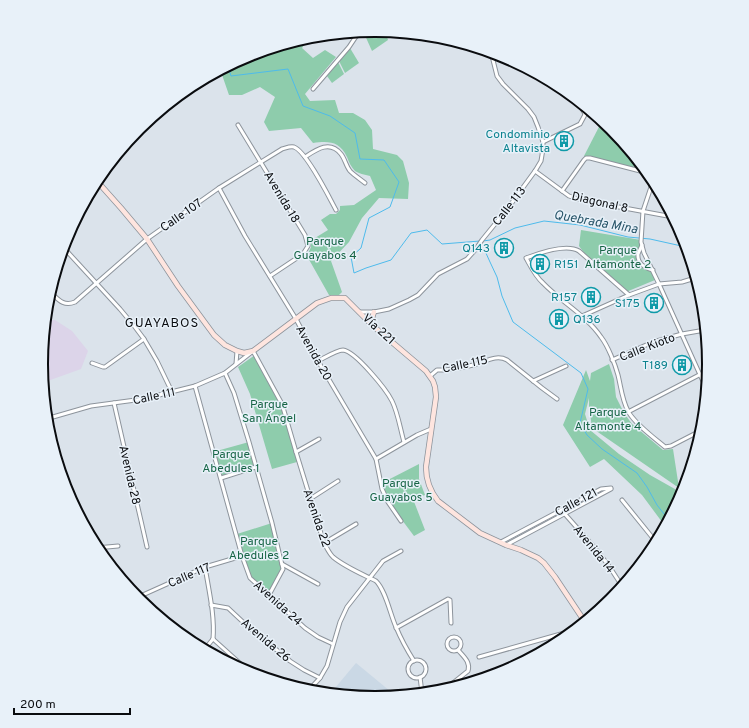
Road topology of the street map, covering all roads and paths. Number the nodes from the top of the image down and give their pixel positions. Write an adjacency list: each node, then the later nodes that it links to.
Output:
1 (355, 38): 3 (street)
2 (493, 59): 6 (street)
3 (313, 89)
4 (585, 114): 6 (street)
5 (238, 125): 8 (street, Avenida 18)
6 (543, 142): 9 (street, Calle 113)
7 (305, 157): 8 (street, Calle 107); 11 (street); 16 (street)
8 (261, 161): 13 (street, Calle 107); 23 (street, Avenida 18)
9 (535, 171): 15 (street, Diagonal 8); 30 (street, Calle 113)
10 (639, 171): 15 (street)
11 (365, 183)
12 (101, 185): 19 (main road)
13 (219, 188): 19 (street, Calle 107); 23 (street, Avenida 20)
14 (650, 189): 17 (street)
15 (562, 191): 17 (street, Diagonal 8)
16 (336, 210)
17 (643, 211): 18 (street, Diagonal 8); 20 (street)
18 (666, 216)
19 (147, 239): 25 (street, Calle 107); 38 (main road)
20 (642, 243): 22 (street); 22 (street)
21 (67, 252): 25 (street)
22 (652, 268): 26 (street)
23 (270, 276): 32 (street, Avenida 20)
24 (690, 280): 26 (street)
25 (96, 284): 28 (street, Calle 107); 36 (street)
26 (659, 284): 27 (street); 35 (street)
27 (629, 295): 31 (street); 31 (street)
28 (55, 296)
29 (359, 312): 30 (street); 32 (main road, Vía 221); 33 (main road, Vía 221)
30 (374, 312): 33 (main road)
31 (582, 316): 39 (street)
32 (296, 319): 37 (main road, Vía 221); 40 (street, Avenida 20)
33 (373, 326): 46 (main road, Vía 221)
34 (700, 331): 35 (street, Calle Kioto)
35 (682, 334): 39 (street, Calle Kioto); 45 (street)
36 (144, 340): 41 (street); 49 (street)
37 (253, 351): 38 (main road); 42 (street, Calle 111); 58 (street, Avenida 22)
38 (237, 352): 42 (street)
39 (612, 360): 52 (street)
40 (318, 361): 57 (street); 59 (street, Avenida 20)
41 (92, 363)
42 (236, 364): 44 (street, Calle 111)
43 (566, 366): 47 (street)
44 (225, 373): 48 (street, Calle 111); 60 (street)
45 (701, 374): 52 (street)
46 (430, 376): 47 (street, Calle 115); 54 (main road, Vía 221)
47 (533, 381): 50 (street)
48 (195, 386): 49 (street, Calle 111); 61 (street, Avenida 24)
49 (172, 392): 51 (street, Calle 111)
50 (557, 399)
51 (114, 403): 53 (street, Calle 111); 74 (street, Avenida 28)
52 (628, 412): 55 (street)
53 (52, 417)
54 (431, 429): 57 (street); 69 (main road, Vía 221)
55 (693, 434)
56 (319, 439): 58 (street)
57 (404, 442): 59 (street)
58 (296, 452): 63 (street, Avenida 22)
59 (376, 459): 66 (street, Avenida 20)
60 (256, 467): 61 (street); 77 (street)
61 (221, 478): 76 (street, Avenida 24)
62 (338, 481): 63 (street)
63 (310, 499): 70 (street, Avenida 22)
64 (622, 500): 68 (street)
65 (564, 513): 69 (street, Calle 121); 71 (street, Calle 121); 80 (street, Avenida 14)
66 (401, 521)
67 (356, 524): 70 (street)
68 (652, 537)
69 (501, 542): 71 (main road, Vía 221)
70 (324, 544): 79 (street, Avenida 22)
71 (506, 545): 85 (main road, Vía 221)
72 (118, 546): 73 (street)
73 (104, 547)
74 (147, 547)
75 (401, 551): 79 (street)
76 (242, 556): 78 (street, Calle 117); 83 (street, Avenida 24)
77 (282, 564): 81 (street); 83 (street)
78 (205, 567): 82 (street, Calle 117); 84 (street)
79 (369, 578): 87 (street, Avenida 22); 90 (street)
80 (619, 581)
81 (318, 584)
82 (143, 595)
83 (269, 595): 90 (street, Avenida 24)
84 (211, 605): 89 (street); 97 (street, Avenida 26)
85 (582, 617)
86 (451, 622): 87 (street)
87 (396, 628): 95 (street, Avenida 22)
88 (557, 635): 93 (street)
89 (213, 639): 91 (street); 94 (street)
90 (333, 644): 97 (street)
91 (208, 645)
92 (458, 650): 92 (street); 98 (street)
93 (479, 657)
94 (236, 660)
95 (414, 661): 96 (street); 96 (street)
96 (420, 677): 100 (street)
97 (320, 678): 99 (street)
98 (456, 681)
99 (313, 685)
100 (421, 687)

